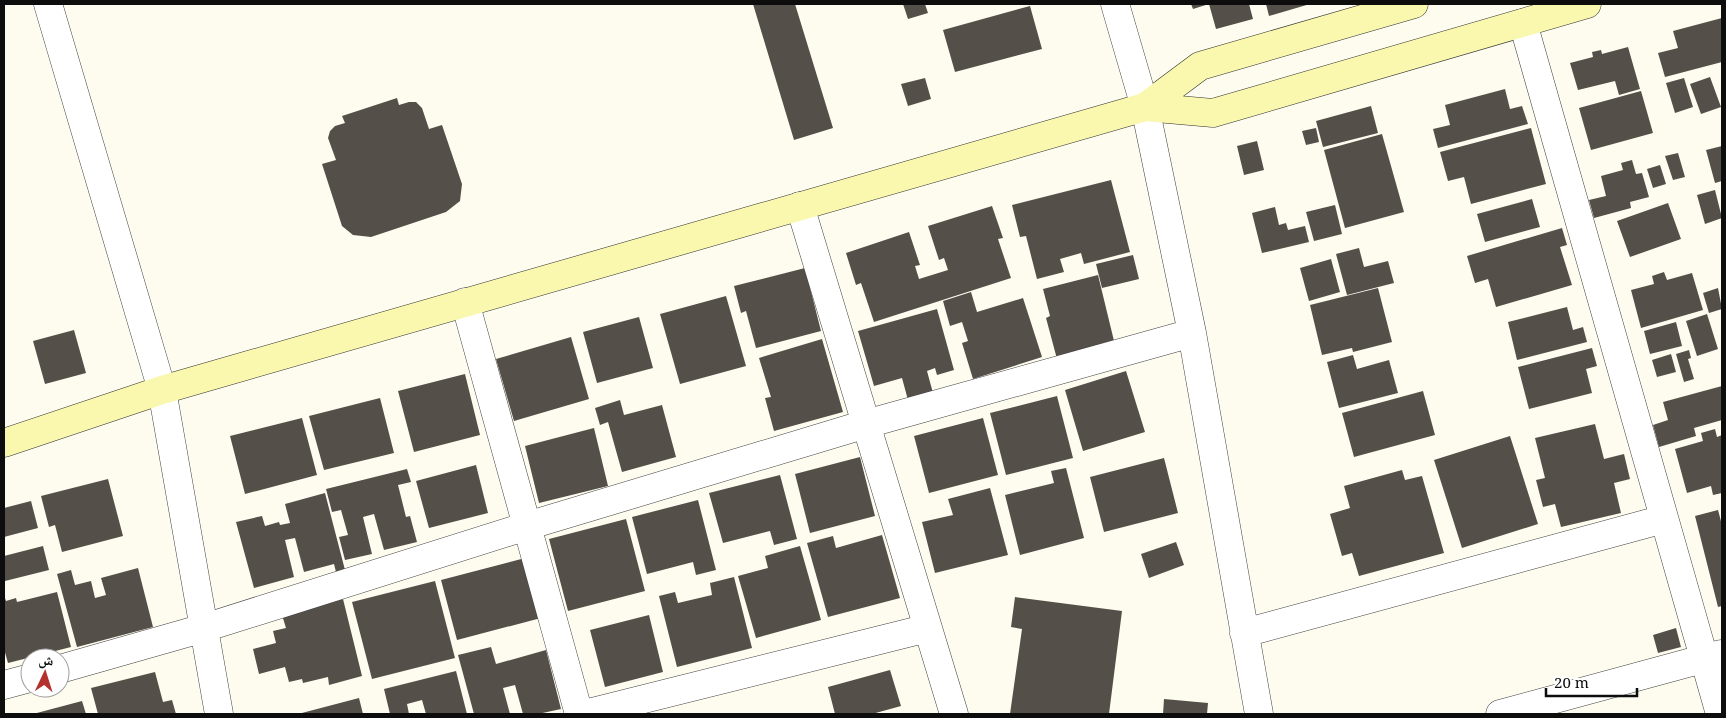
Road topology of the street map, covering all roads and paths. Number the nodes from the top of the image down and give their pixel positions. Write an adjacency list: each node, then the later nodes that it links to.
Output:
1 (48, 4): 10 (street)
2 (1115, 4): 6 (street)
3 (1414, 4): 6 (street)
4 (1587, 4): 5 (street)
5 (1523, 23): 6 (street); 13 (street)
6 (1144, 107): 7 (street); 9 (street)
7 (800, 206): 8 (street); 11 (street)
8 (465, 302): 10 (street); 14 (street)
9 (1192, 334): 11 (street); 17 (street)
10 (162, 390): 12 (street); 15 (street)
11 (866, 424): 14 (street); 16 (street)
12 (4, 443)
13 (1664, 519): 17 (street); 18 (street)
14 (527, 526): 15 (street); 24 (street)
15 (204, 628): 19 (street); 23 (street)
16 (928, 628): 25 (street); 26 (street)
17 (1244, 633): 27 (street)
18 (1713, 656): 22 (street); 29 (street)
19 (70, 666)
20 (20, 681): 21 (street)
21 (4, 686)
22 (1577, 704): 28 (street)
23 (219, 714)
24 (579, 714)
25 (584, 714)
26 (954, 714)
27 (1259, 714)
28 (1500, 714)
29 (1720, 714)

